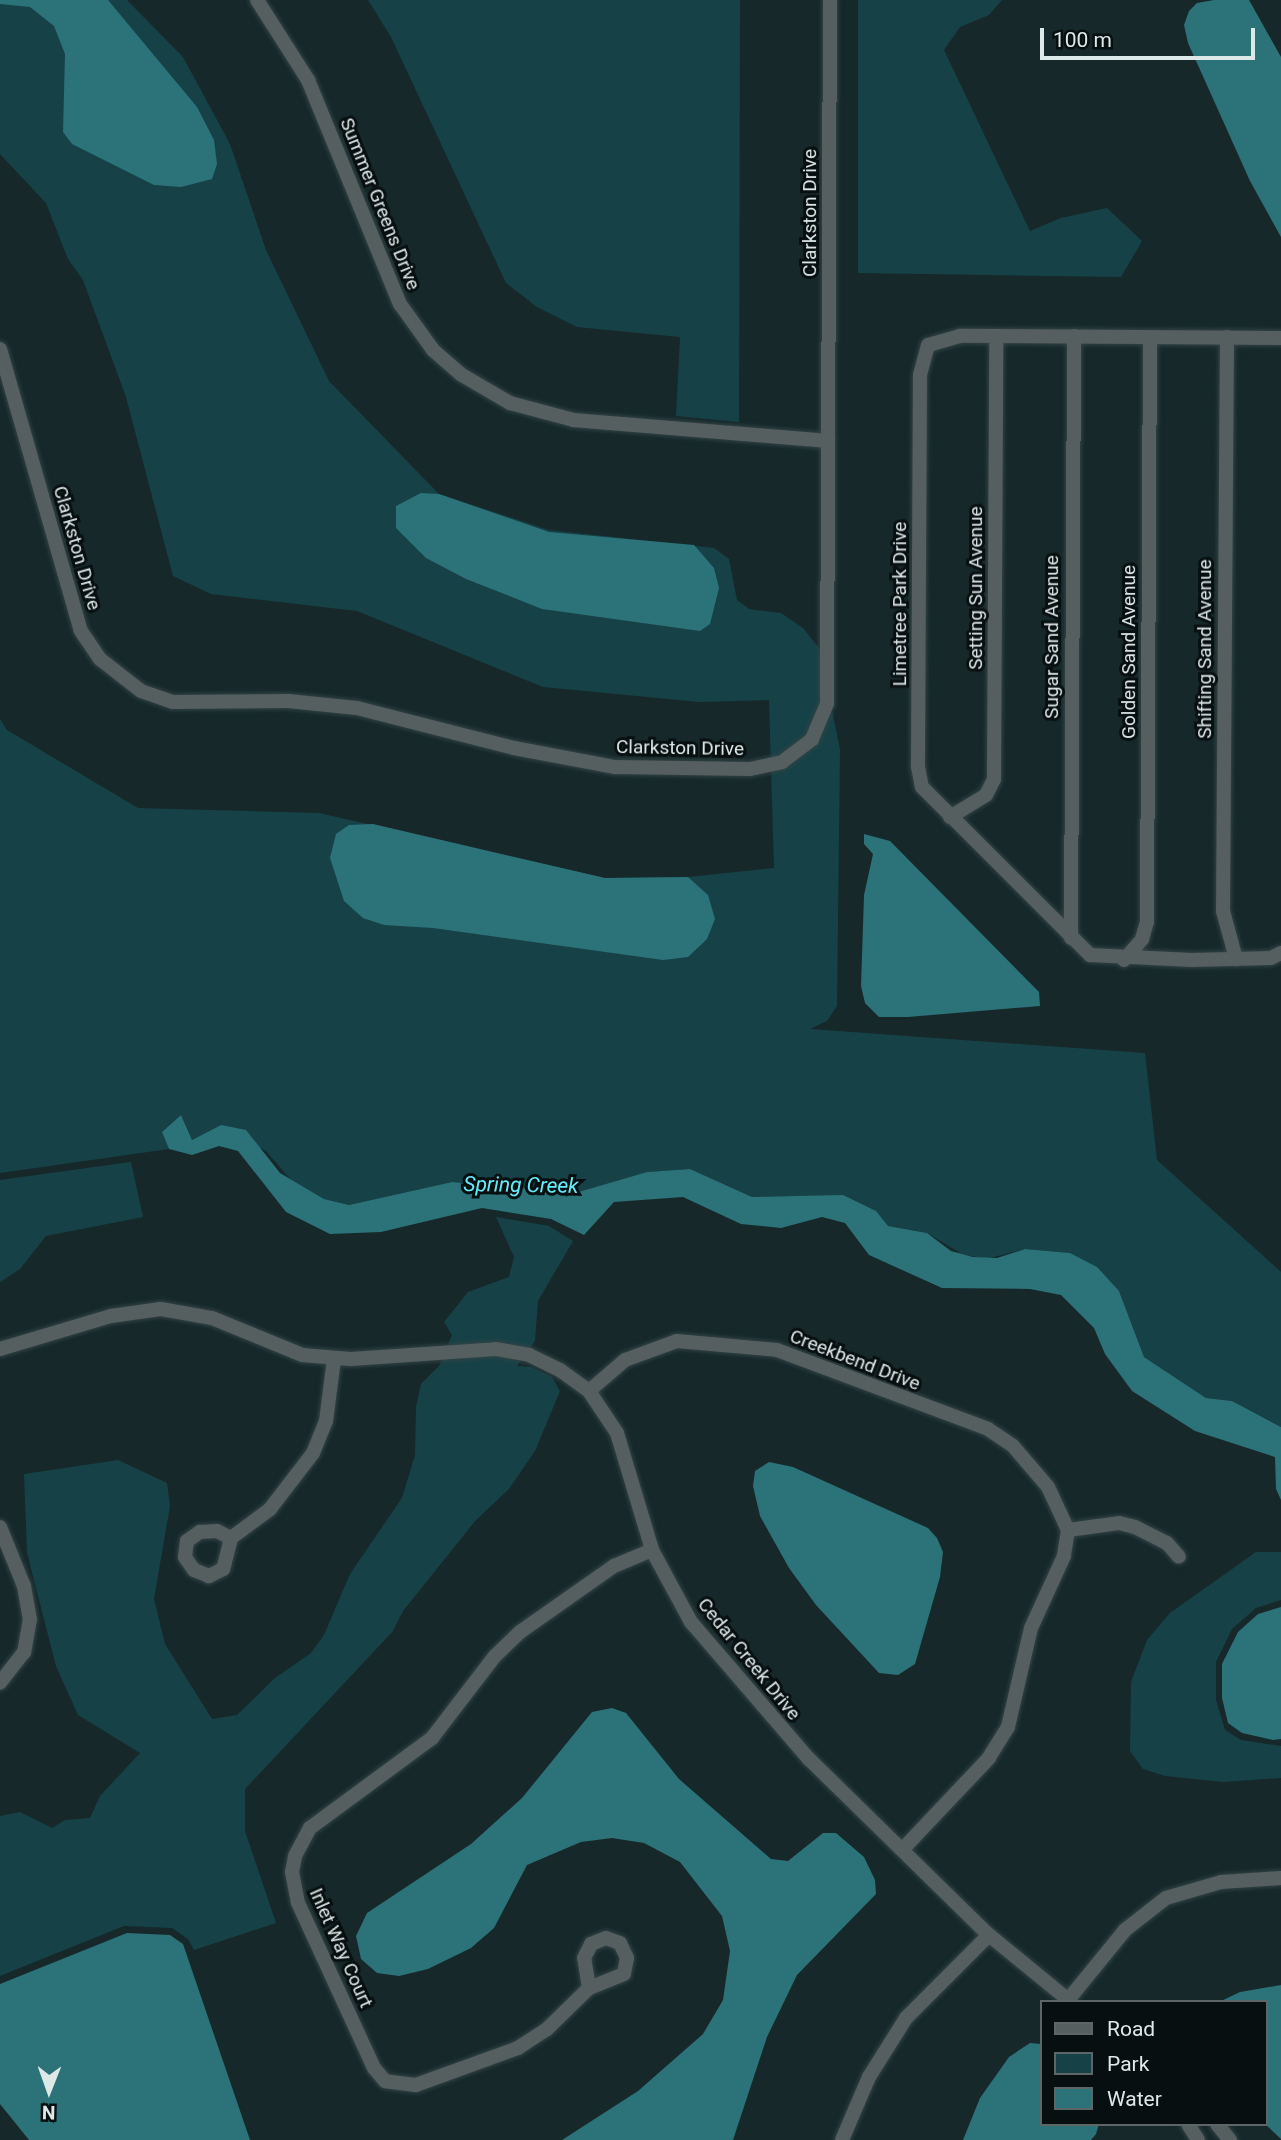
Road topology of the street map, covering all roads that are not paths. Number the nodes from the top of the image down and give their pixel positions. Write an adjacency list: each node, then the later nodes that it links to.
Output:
1 (257, 0): 9 (street, Summer Greens Drive)
2 (830, 0): 9 (street, Clarkston Drive)
3 (996, 336): 4 (street, Limetree Park Drive); 10 (street, Setting Sun Avenue); 10 (street, Limetree Park Drive)
4 (1074, 336): 5 (street, Limetree Park Drive); 11 (street, Sugar Sand Avenue)
5 (1150, 337): 6 (street, Limetree Park Drive); 14 (street, Golden Sand Avenue)
6 (1227, 337): 7 (street, Limetree Park Drive); 13 (street, Shifting Sand Avenue)
7 (1281, 338)
8 (0, 349): 9 (street, Clarkston Drive)
9 (828, 441)
10 (950, 817): 11 (street, Limetree Park Drive)
11 (1071, 938): 14 (street, Limetree Park Drive)
12 (1281, 953): 13 (street, Limetree Park Drive)
13 (1236, 959): 14 (street, Limetree Park Drive)
14 (1124, 960)
15 (0, 1349): 16 (street, Cedar Creek Drive)
16 (334, 1359): 17 (street, Cedar Creek Drive); 20 (street)
17 (589, 1391): 19 (street, Creekbend Drive); 21 (street, Cedar Creek Drive)
18 (0, 1527): 23 (street)
19 (1068, 1530): 22 (street); 24 (street)
20 (231, 1538)
21 (652, 1550): 24 (street, Cedar Creek Drive); 27 (street, Inlet Way Court)
22 (1179, 1557)
23 (0, 1683)
24 (904, 1849): 26 (street, Cedar Creek Drive)
25 (1281, 1878): 29 (street)
26 (989, 1935): 28 (street, Cedar Creek Drive); 31 (street)
27 (589, 1988)
28 (1068, 2000)
29 (1070, 2000)
30 (1219, 2126): 32 (street)
31 (842, 2140)
32 (1230, 2140)

